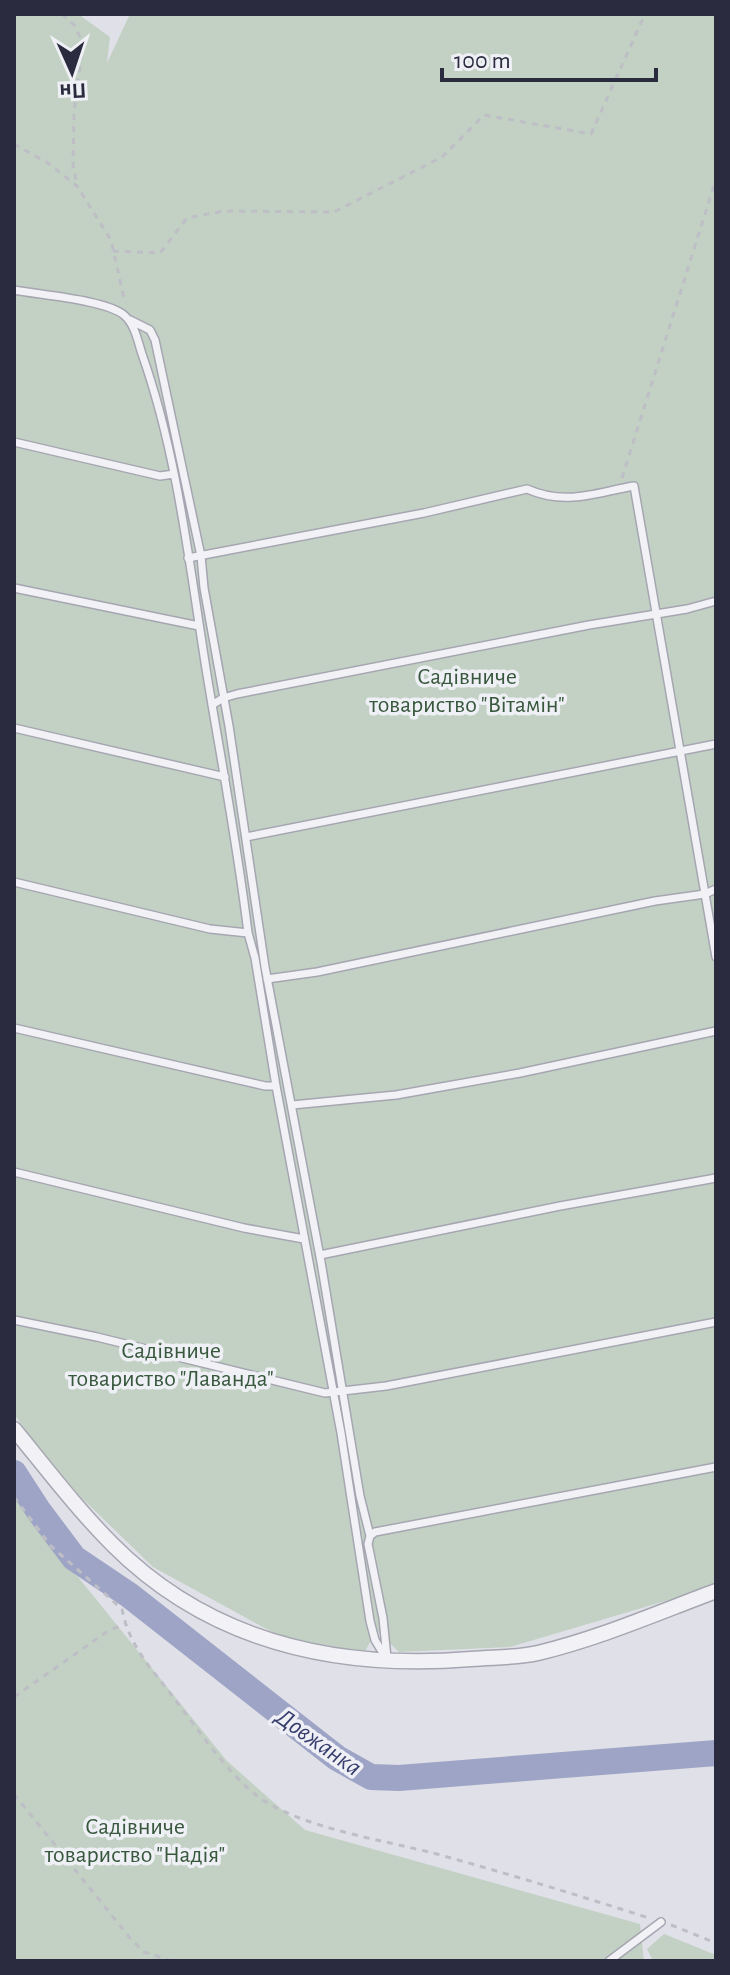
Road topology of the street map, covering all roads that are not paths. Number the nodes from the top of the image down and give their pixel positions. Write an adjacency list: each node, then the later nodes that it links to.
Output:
1 (14, 290): 2 (lane)
2 (128, 319): 4 (lane); 5 (lane)
3 (14, 442): 4 (lane)
4 (174, 474): 6 (lane)
5 (201, 556): 6 (lane); 9 (lane); 11 (lane)
6 (188, 558): 10 (lane)
7 (14, 588): 10 (lane)
8 (716, 601): 9 (lane)
9 (655, 612): 11 (lane); 15 (lane)
10 (199, 626): 12 (lane)
11 (223, 698): 12 (lane); 17 (lane)
12 (212, 705): 16 (lane)
13 (14, 728): 16 (lane)
14 (716, 744): 15 (lane)
15 (679, 751): 17 (lane); 20 (lane)
16 (225, 777): 21 (lane)
17 (246, 837): 23 (lane)
18 (14, 882): 21 (lane)
19 (716, 889): 20 (lane)
20 (706, 894): 22 (lane); 23 (lane)
21 (248, 933): 26 (lane)
22 (716, 957)
23 (267, 979): 27 (lane)
24 (14, 1028): 26 (lane)
25 (716, 1031): 27 (lane)
26 (276, 1086): 30 (lane)
27 (292, 1105): 31 (lane)
28 (14, 1172): 30 (lane)
29 (716, 1178): 31 (lane)
30 (304, 1239): 34 (lane)
31 (320, 1255): 35 (lane)
32 (14, 1320): 34 (lane)
33 (716, 1322): 35 (lane)
34 (332, 1392): 35 (lane); 40 (lane)
35 (344, 1392): 38 (lane)
36 (14, 1429): 40 (street)
37 (716, 1467): 38 (lane)
38 (370, 1536): 40 (lane)
39 (716, 1591): 40 (street)
40 (387, 1660)
41 (661, 1922): 42 (lane)
42 (609, 1961)

